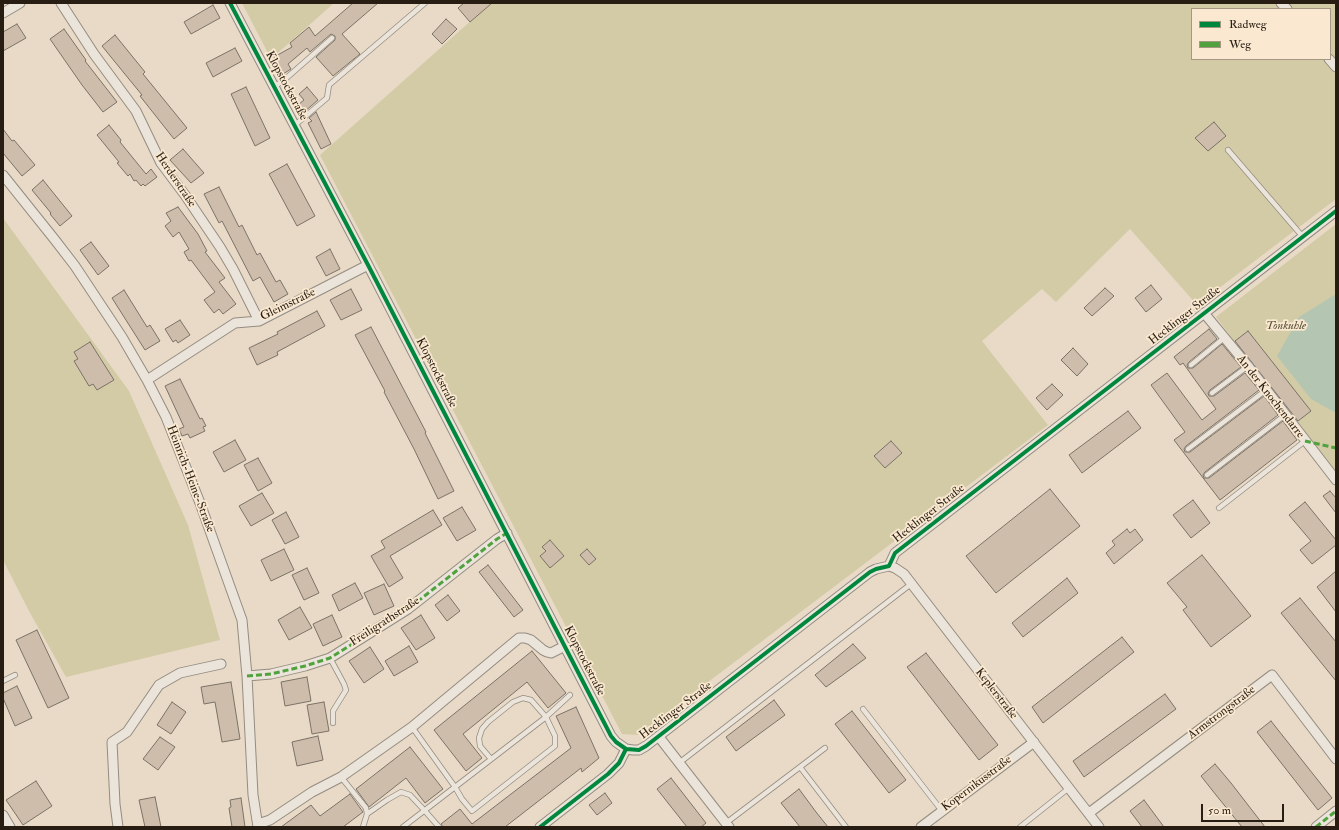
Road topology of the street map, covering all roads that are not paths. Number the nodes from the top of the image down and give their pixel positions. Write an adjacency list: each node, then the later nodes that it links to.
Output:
1 (20, 3): 5 (street)
2 (61, 3): 15 (street, Herderstraße)
3 (230, 3): 7 (street, Klopstockstraße)
4 (425, 3): 8 (lane)
5 (3, 13)
6 (332, 38): 7 (lane)
7 (275, 86): 8 (street, Klopstockstraße)
8 (295, 125): 13 (street, Klopstockstraße)
9 (1228, 150): 12 (lane)
10 (3, 175): 19 (street, Heinrich-Heine-Straße)
11 (1336, 212): 12 (street, Hecklinger Straße)
12 (1303, 237): 14 (street, Hecklinger Straße)
13 (368, 265): 15 (street, Gleimstraße); 28 (street, Klopstockstraße)
14 (1204, 313): 16 (street, An der Knochendarre); 29 (street, Hecklinger Straße)
15 (259, 321): 19 (street, Gleimstraße)
16 (1224, 338): 17 (lane); 18 (street, An der Knochendarre)
17 (1191, 365)
18 (1248, 366): 20 (street, An der Knochendarre); 21 (lane)
19 (147, 380): 35 (street, Heinrich-Heine-Straße)
20 (1266, 390): 22 (street, An der Knochendarre); 24 (lane)
21 (1212, 393)
22 (1285, 415): 23 (street, An der Knochendarre); 25 (lane)
23 (1305, 441): 26 (street, An der Knochendarre); 27 (lane)
24 (1188, 449)
25 (1207, 475)
26 (1336, 480)
27 (1219, 508)
28 (507, 533): 31 (street, Klopstockstraße); 32 (street, Freiligrathstraße)
29 (889, 566): 30 (street, Keplerstraße); 42 (street, Hecklinger Straße)
30 (911, 584): 43 (street, Keplerstraße); 48 (lane)
31 (565, 646): 41 (street, Klopstockstraße); 45 (street, Klopstockstraße)
32 (330, 658): 35 (street, Freiligrathstraße); 40 (lane)
33 (221, 664): 62 (street)
34 (15, 675): 36 (lane)
35 (247, 676): 59 (street, Heinrich-Heine-Straße)
36 (3, 681)
37 (570, 695): 39 (lane)
38 (863, 708): 54 (lane)
39 (546, 717): 46 (lane); 46 (lane); 51 (lane)
40 (333, 723)
41 (412, 727): 50 (street, Klopstockstraße); 51 (lane)
42 (659, 737): 45 (street, Hecklinger Straße); 48 (street)
43 (1034, 742): 52 (street, Keplerstraße); 54 (street, Kopernikusstraße)
44 (825, 748): 49 (lane)
45 (626, 749): 66 (street)
46 (491, 759): 51 (lane)
47 (1336, 759): 56 (street, Armstrongstraße)
48 (679, 763): 60 (street)
49 (800, 767): 60 (lane); 67 (lane)
50 (341, 777): 57 (lane); 59 (street, Klopstockstraße)
51 (455, 787): 53 (lane)
52 (1069, 788): 56 (street, Keplerstraße); 69 (lane)
53 (426, 811): 57 (lane); 64 (lane); 65 (lane)
54 (942, 811): 68 (street, Kopernikusstraße)
55 (1336, 811): 71 (street)
56 (1089, 813): 70 (street, Keplerstraße)
57 (367, 814): 63 (lane)
58 (3, 816): 61 (street)
59 (258, 825)
60 (728, 825)
61 (10, 827)
62 (118, 827)
63 (364, 827)
64 (403, 827)
65 (439, 827)
66 (540, 827)
67 (846, 827)
68 (921, 827)
69 (1020, 827)
70 (1099, 827)
71 (1316, 827)

